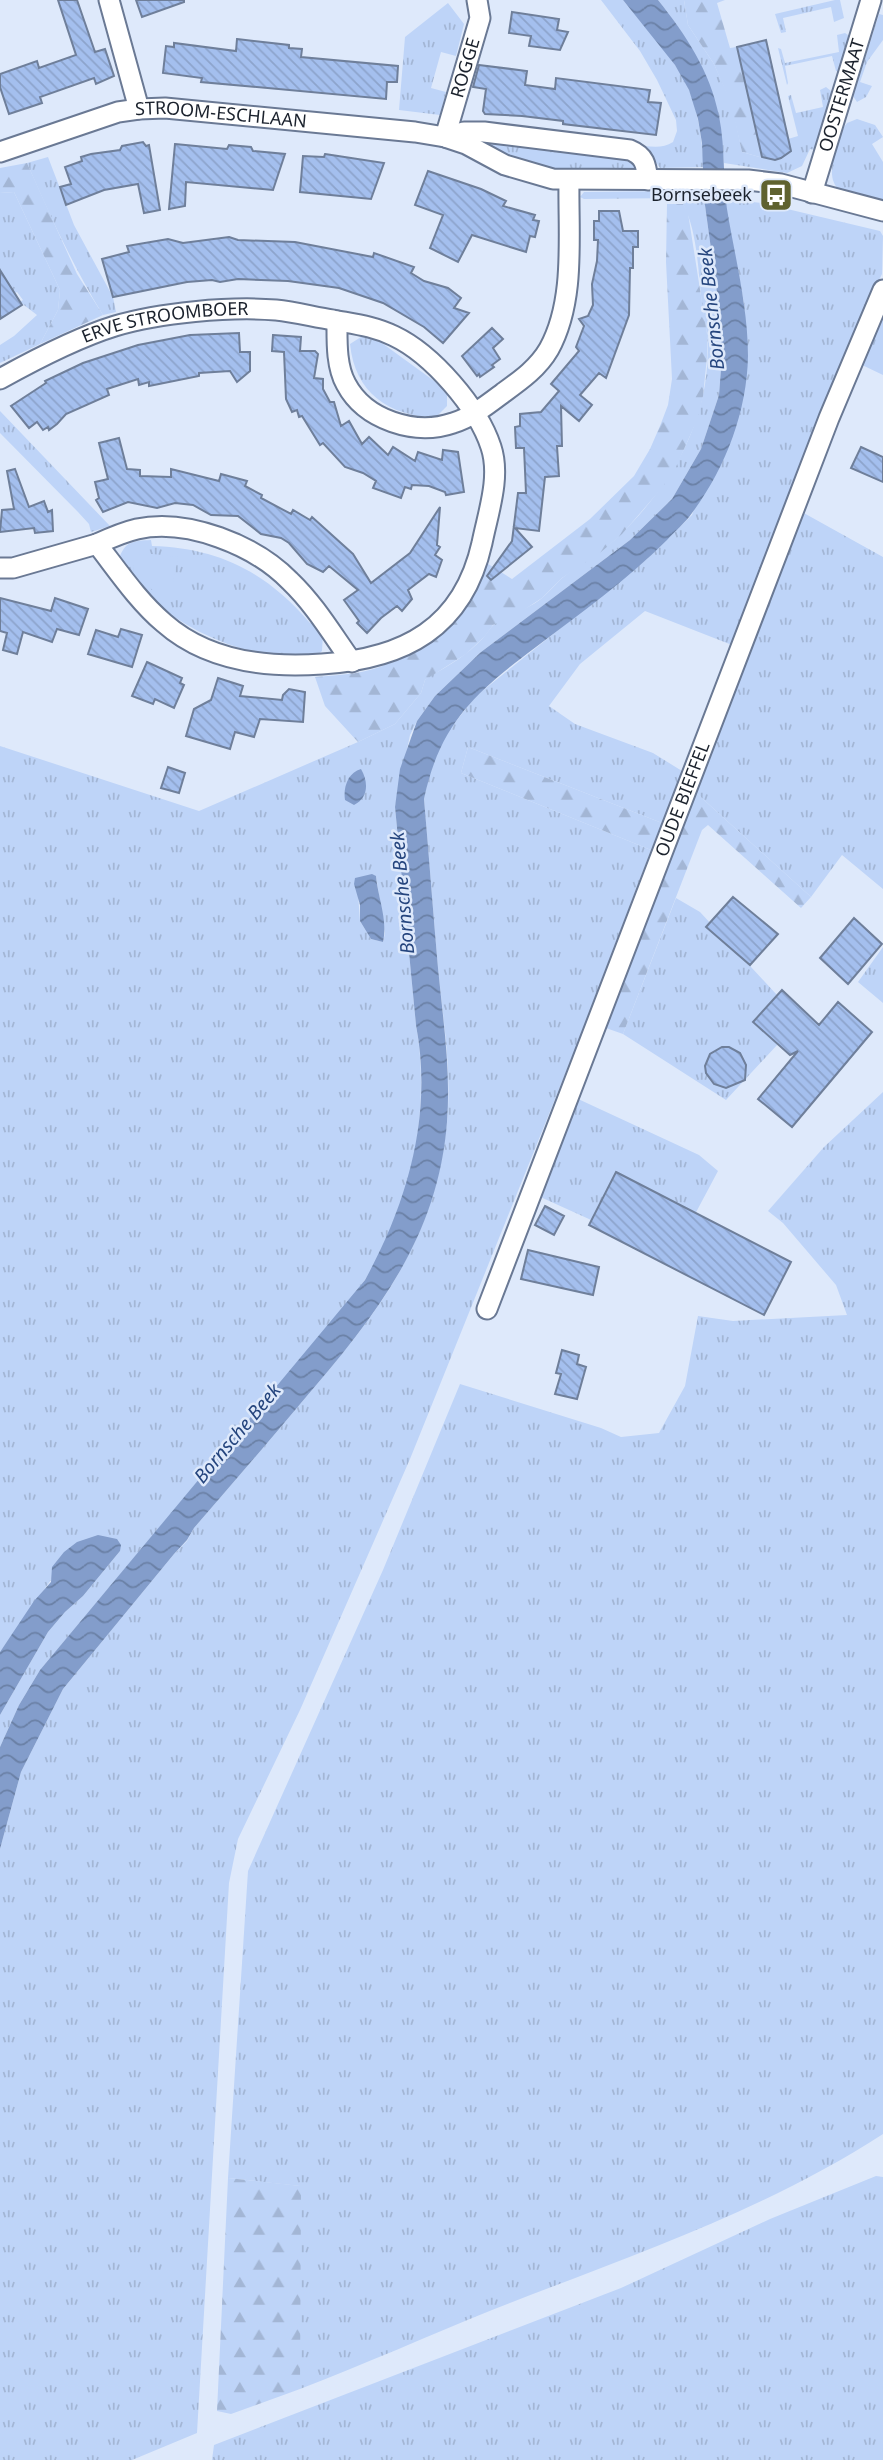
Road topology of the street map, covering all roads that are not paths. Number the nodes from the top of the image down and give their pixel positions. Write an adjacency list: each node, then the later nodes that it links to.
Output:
1 (109, 0): 4 (street)
2 (477, 0): 5 (street, ROGGE)
3 (871, 0): 9 (street, OOSTERMAAT)
4 (139, 109): 5 (street, STROOM-ESCHLAAN); 6 (street, STROOM-ESCHLAAN)
5 (445, 137): 7 (street, STROOM-ESCHLAAN); 8 (street, STROOM-ESCHLAAN)
6 (0, 152)
7 (648, 180): 8 (street, STROOM-ESCHLAAN); 9 (street, STROOM-ESCHLAAN)
8 (569, 181): 14 (street)
9 (812, 193): 10 (street, STROOM-ESCHLAAN)
10 (883, 211)
11 (883, 290): 18 (street, OUDE BIEFFEL)
12 (337, 321): 13 (street, ERVE STROOMBOER); 14 (street, ERVE STROOMBOER); 14 (street)
13 (0, 379)
14 (474, 414): 17 (street, ERVE STROOMBOER)
15 (97, 544): 16 (street); 17 (street, ERVE STROOMBOER); 17 (street)
16 (0, 568)
17 (352, 662)
18 (486, 1309)

